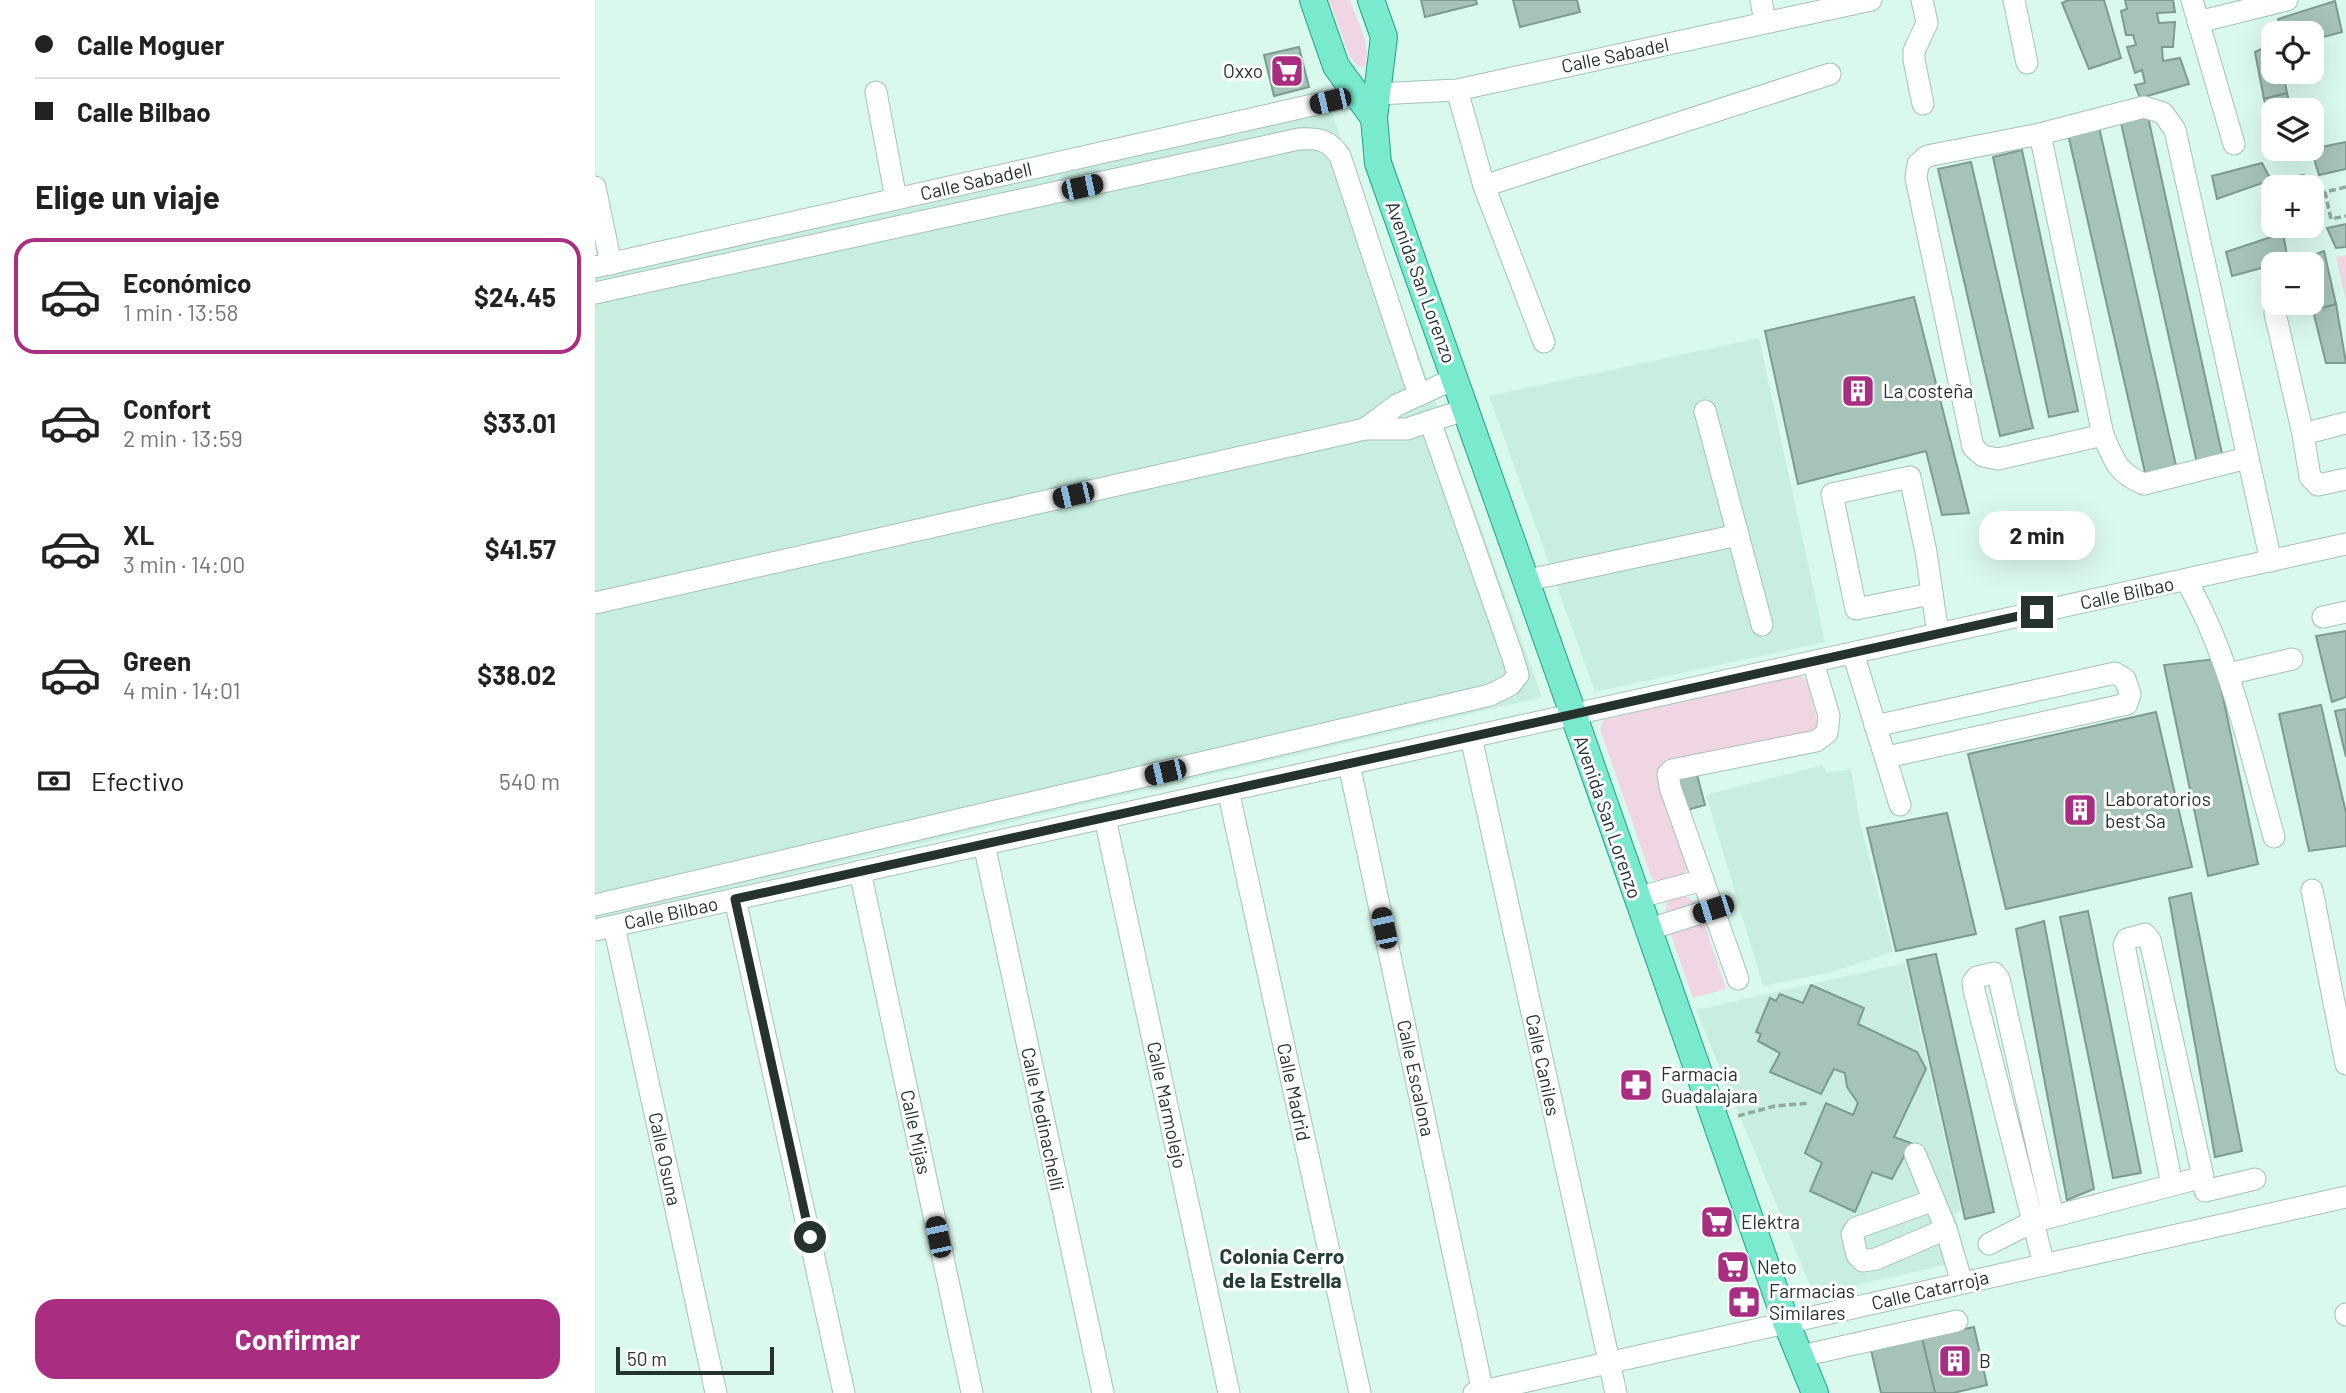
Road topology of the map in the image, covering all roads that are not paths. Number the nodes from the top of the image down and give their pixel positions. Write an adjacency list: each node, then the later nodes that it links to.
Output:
1 (1313, 0): 15 (main road)
2 (1371, 0): 15 (main road, Avenida San Lorenzo)
3 (1761, 0): 9 (street)
4 (1922, 0): 16 (street)
5 (2014, 0): 11 (street)
6 (2192, 0): 10 (street)
7 (2287, 0): 10 (street)
8 (1863, 1): 9 (street, Calle Sabadel)
9 (1765, 22): 13 (street, Calle Sabadel)
10 (2198, 22): 18 (street)
11 (2027, 63)
12 (1830, 74): 19 (street)
13 (1457, 90): 15 (street, Calle Sabadel); 19 (street)
14 (876, 92): 21 (street)
15 (1370, 102): 21 (street, Calle Sabadell); 26 (main road, Avenida San Lorenzo)
16 (1923, 104)
17 (2040, 134): 34 (street); 34 (street); 35 (street)
18 (2234, 144)
19 (1484, 186): 25 (street)
20 (595, 187): 22 (street)
21 (896, 199): 22 (street, Calle Sabadell)
22 (603, 265)
23 (595, 293): 27 (street)
24 (2275, 315): 33 (street)
25 (1544, 342)
26 (1456, 378): 27 (street); 28 (main road, Avenida San Lorenzo)
27 (1419, 395): 32 (street)
28 (1467, 410): 30 (street); 40 (main road, Avenida San Lorenzo)
29 (1705, 411): 37 (street)
30 (1430, 421): 32 (street); 67 (street)
31 (2346, 423): 33 (street)
32 (1365, 429): 43 (street)
33 (2303, 434): 36 (street)
34 (2103, 435): 35 (street)
35 (2247, 458): 39 (street)
36 (2346, 479)
37 (1738, 535): 40 (street); 46 (street)
38 (2346, 544): 39 (street, Calle Bilbao)
39 (2271, 561): 41 (street, Calle Bilbao)
40 (1528, 580): 52 (main road, Avenida San Lorenzo)
41 (2186, 580): 47 (street, Calle Bilbao); 51 (street)
42 (1931, 594): 42 (street); 47 (street)
43 (595, 603)
44 (2346, 612): 45 (street)
45 (2323, 617)
46 (1762, 625)
47 (1938, 634): 48 (street, Calle Bilbao)
48 (1853, 653): 50 (street, Calle Bilbao); 53 (street)
49 (2292, 659): 51 (street)
50 (1813, 662): 52 (street, Calle Bilbao); 63 (street)
51 (2228, 674): 60 (street)
52 (1572, 715): 54 (street, Calle Bilbao); 65 (main road, Avenida San Lorenzo)
53 (1875, 726): 55 (street); 55 (street)
54 (1471, 737): 56 (street, Calle Bilbao); 89 (street, Calle Caniles)
55 (1887, 757): 58 (street)
56 (1349, 764): 57 (street, Calle Bilbao); 90 (street, Calle Escalona)
57 (1228, 790): 59 (street, Calle Bilbao); 96 (street, Calle Madrid)
58 (1900, 805)
59 (1105, 818): 61 (street, Calle Bilbao); 95 (street, Calle Marmolejo)
60 (2274, 837)
61 (984, 844): 62 (street, Calle Bilbao); 94 (street, Calle Medinachelli)
62 (860, 871): 66 (street, Calle Bilbao); 93 (street, Calle Mijas)
63 (1703, 880): 65 (street); 68 (street)
64 (2312, 890): 72 (street)
65 (1636, 898): 70 (main road, Avenida San Lorenzo)
66 (735, 899): 69 (street, Calle Bilbao); 92 (street)
67 (595, 905)
68 (1713, 909): 70 (street); 71 (street)
69 (605, 928): 91 (street, Calle Osuna)
70 (1647, 930): 87 (main road, Avenida San Lorenzo)
71 (1738, 979)
72 (2346, 1064)
73 (1915, 1154): 78 (street)
74 (2255, 1179): 75 (street)
75 (2204, 1184): 76 (street); 76 (street); 81 (street)
76 (2172, 1185): 79 (street)
77 (2346, 1197): 81 (street, Calle Catarroja)
78 (1934, 1200): 82 (street); 82 (street)
79 (2053, 1216): 80 (street); 80 (street)
80 (2032, 1222): 83 (street); 84 (street)
81 (2212, 1227): 84 (street, Calle Catarroja)
82 (1946, 1229): 85 (street)
83 (1989, 1244)
84 (2044, 1265): 85 (street, Calle Catarroja)
85 (1962, 1283): 87 (street, Calle Catarroja)
86 (1957, 1321): 88 (street)
87 (1786, 1322): 88 (main road, Avenida San Lorenzo); 89 (street, Calle Catarroja)
88 (1801, 1356): 98 (main road, Avenida San Lorenzo)
89 (1609, 1363): 90 (street, Calle Catarroja); 97 (street, Calle Caniles)
90 (1480, 1392)
91 (716, 1393)
92 (844, 1393)
93 (972, 1393)
94 (1103, 1393)
95 (1229, 1393)
96 (1360, 1393)
97 (1616, 1393)
98 (1815, 1393)

